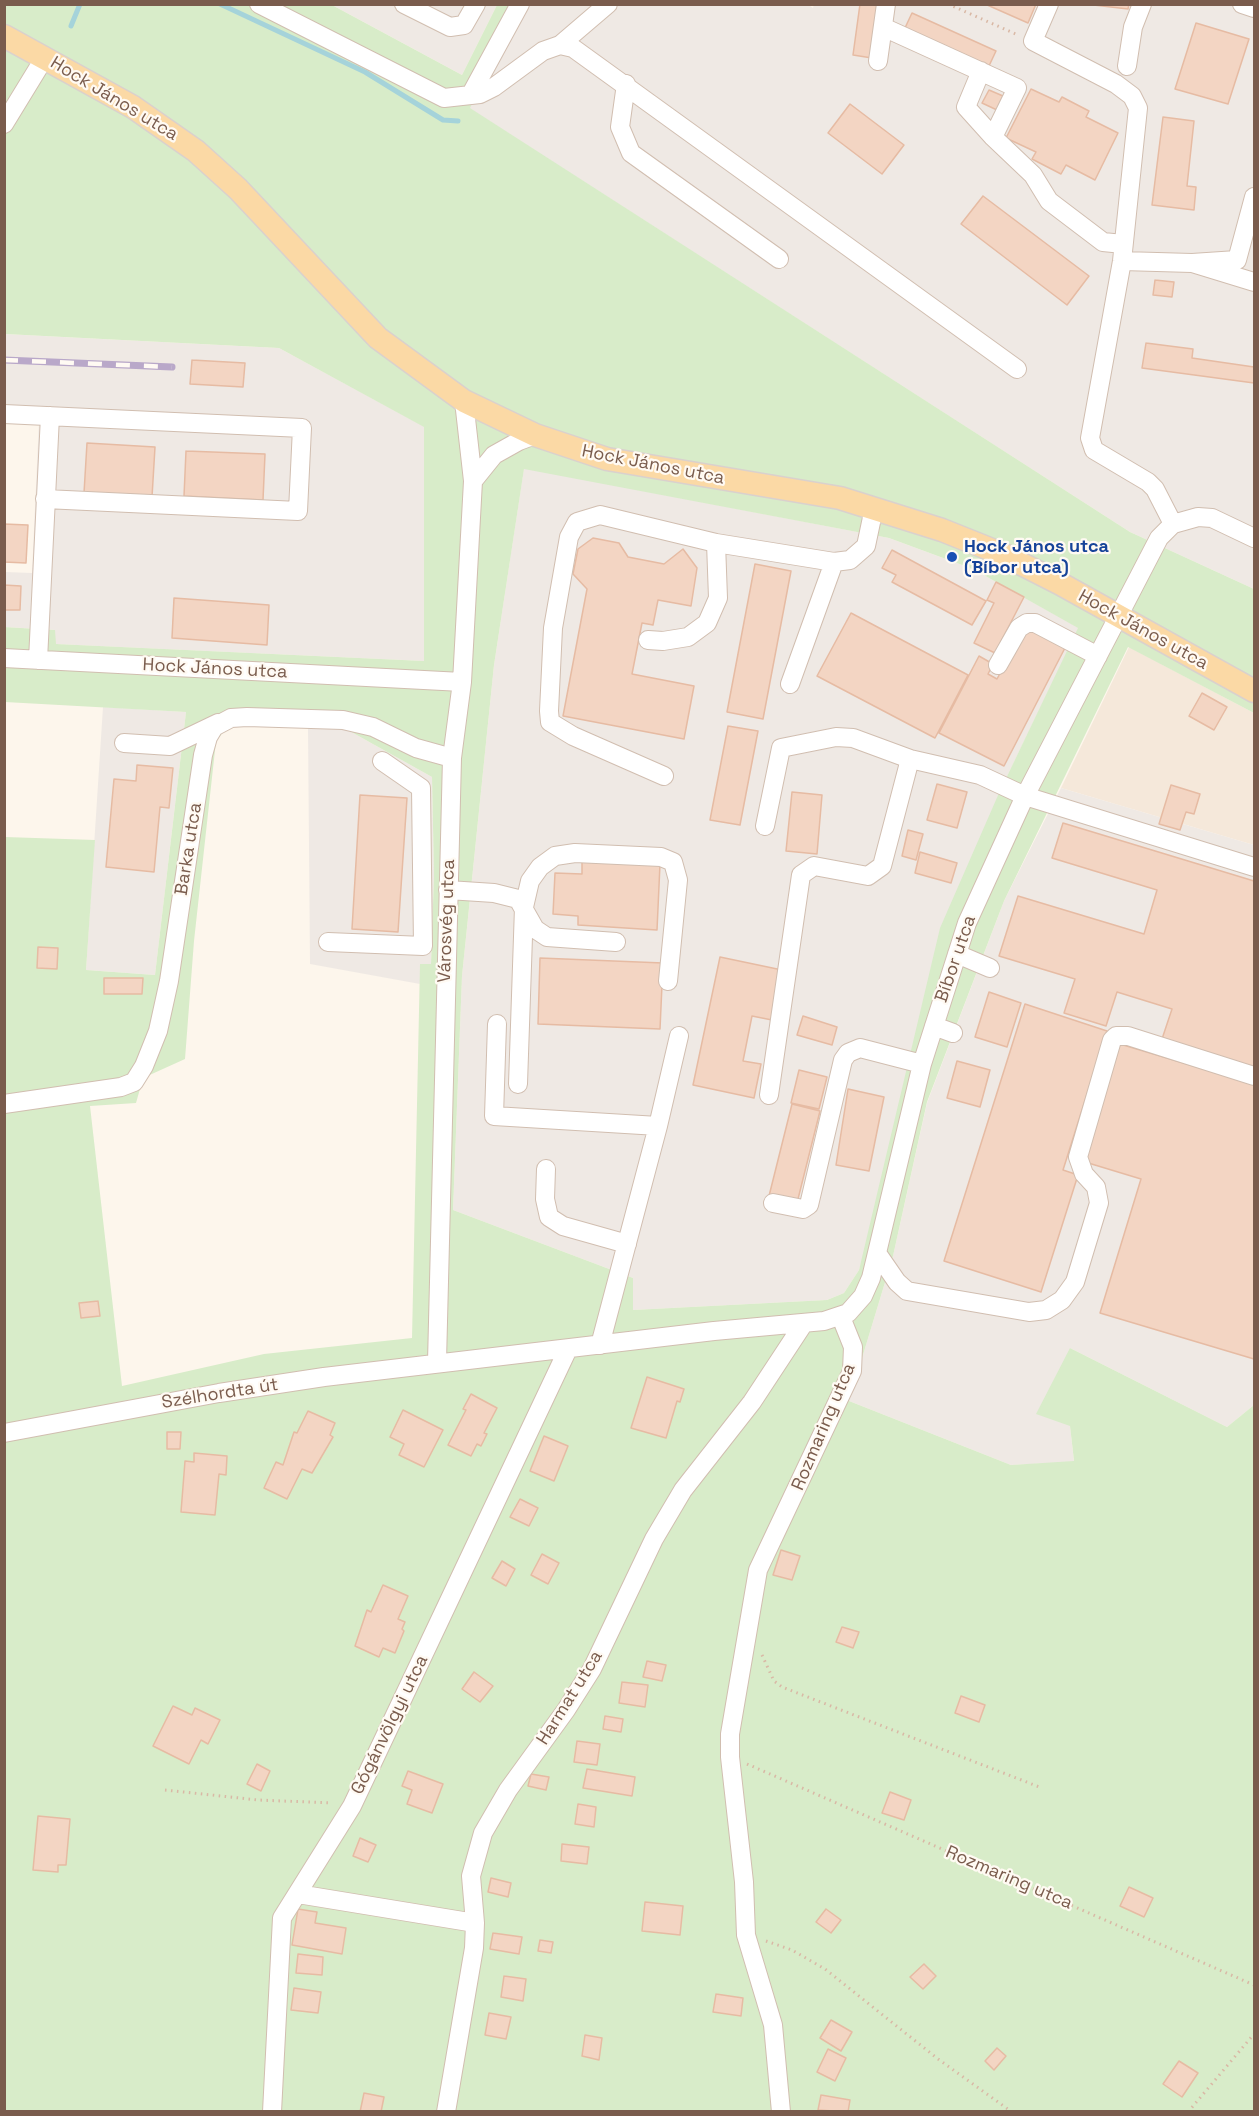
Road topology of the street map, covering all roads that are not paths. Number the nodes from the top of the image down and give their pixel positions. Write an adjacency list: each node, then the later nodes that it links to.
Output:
1 (259, 4): 11 (street)
2 (476, 4): 9 (street)
3 (520, 4): 20 (street)
4 (608, 4): 14 (street)
5 (886, 4): 12 (street)
6 (1049, 4): 24 (street)
7 (1142, 4): 17 (street)
8 (1242, 4): 10 (street)
9 (418, 7)
10 (1254, 8)
11 (281, 9): 20 (street)
12 (883, 27): 16 (street); 18 (street)
13 (4, 36): 15 (main road, Hock János utca)
14 (560, 45): 19 (street); 20 (street)
15 (45, 57): 21 (street); 29 (main road, Hock János utca)
16 (878, 61)
17 (1127, 66)
18 (981, 71): 22 (street); 22 (street)
19 (626, 84): 25 (street); 28 (street)
20 (471, 94)
21 (4, 124)
22 (993, 137): 24 (street)
23 (1254, 197): 26 (street)
24 (1122, 253): 26 (street); 36 (street)
25 (779, 259)
26 (1192, 263): 27 (street)
27 (1254, 282)
28 (1017, 369)
29 (464, 401): 32 (main road, Hock János utca); 33 (street, Városvég utca)
30 (4, 414): 31 (street)
31 (50, 416): 34 (street); 34 (street)
32 (535, 435): 33 (street); 35 (main road, Hock János utca)
33 (473, 481): 46 (street, Városvég utca)
34 (45, 499): 44 (street)
35 (874, 508): 39 (street); 40 (main road, Hock János utca)
36 (1173, 524): 37 (street); 40 (street, Bíbor utca)
37 (1254, 538)
38 (716, 543): 39 (street); 41 (street); 54 (street)
39 (834, 562): 47 (street)
40 (1118, 616): 42 (street, Bíbor utca); 48 (main road, Hock János utca)
41 (648, 640)
42 (1098, 656): 45 (street); 55 (street, Bíbor utca)
43 (4, 658): 44 (street, Hock János utca)
44 (38, 660): 46 (street, Hock János utca)
45 (998, 665)
46 (462, 682): 51 (street, Városvég utca)
47 (790, 684)
48 (1254, 690)
49 (223, 720): 50 (street); 51 (street); 75 (street, Barka utca)
50 (124, 743)
51 (452, 758): 58 (street, Városvég utca)
52 (910, 759): 55 (street); 56 (street); 74 (street)
53 (382, 761): 60 (street)
54 (664, 776)
55 (1025, 796): 57 (street); 64 (street, Bíbor utca)
56 (765, 826)
57 (1254, 867)
58 (448, 890): 59 (street); 61 (street, Városvég utca)
59 (524, 907): 63 (street); 66 (street); 73 (street)
60 (423, 919): 61 (street); 62 (street)
61 (447, 921): 85 (street, Városvég utca)
62 (328, 942)
63 (616, 942)
64 (957, 954): 65 (street); 68 (street, Bíbor utca)
65 (990, 968)
66 (668, 981)
67 (497, 1024): 76 (street)
68 (933, 1026): 69 (street); 71 (street, Bíbor utca)
69 (953, 1033)
70 (679, 1036): 76 (street)
71 (922, 1064): 78 (street); 80 (street, Bíbor utca)
72 (1254, 1076): 80 (street)
73 (518, 1084)
74 (769, 1095)
75 (4, 1104)
76 (658, 1126): 79 (street)
77 (546, 1169): 79 (street)
78 (773, 1203)
79 (627, 1244): 83 (street)
80 (877, 1253): 81 (street, Bíbor utca)
81 (841, 1317): 82 (street); 91 (street, Rozmaring utca)
82 (804, 1323): 83 (street); 88 (street, Harmat utca)
83 (600, 1345): 84 (street)
84 (568, 1349): 85 (street); 87 (street, Gógánvölgyi utca)
85 (437, 1362): 86 (street, Szélhordta út)
86 (4, 1433)
87 (298, 1894): 88 (street); 89 (street, Gógánvölgyi utca)
88 (475, 1923): 90 (street, Harmat utca)
89 (272, 2112)
90 (446, 2112)
91 (781, 2112)

